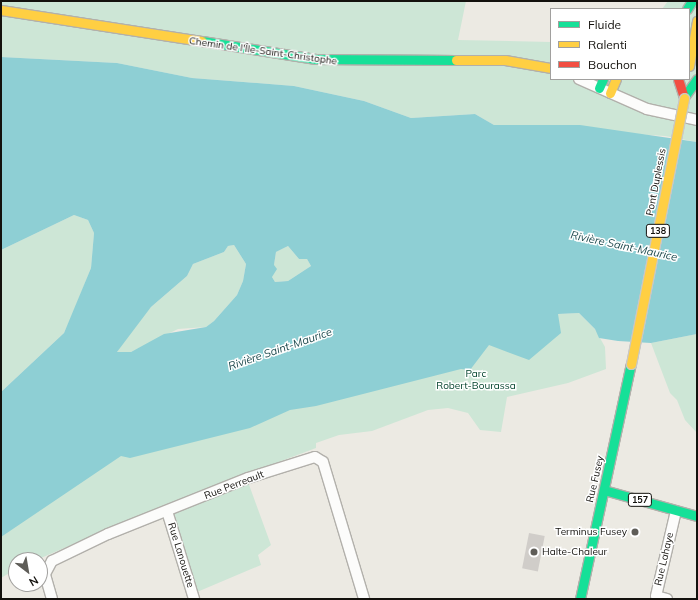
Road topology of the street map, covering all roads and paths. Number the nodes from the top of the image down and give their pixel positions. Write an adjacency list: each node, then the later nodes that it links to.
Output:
1 (1, 10): 4 (main road, Chemin de l'Île-Saint-Christophe)
2 (697, 21): 3 (main road)
3 (690, 60)
4 (550, 68)
5 (584, 80): 10 (street)
6 (616, 80): 11 (main road)
7 (678, 80): 12 (main road)
8 (687, 80): 12 (main road, 138)
9 (697, 80): 12 (main road)
10 (601, 83): 11 (street)
11 (610, 93): 13 (street)
12 (684, 98): 14 (main road, Pont Duplessis / 138, bridge)
13 (697, 120)
14 (631, 364): 15 (main road, Rue Fusey / 138)
15 (604, 490): 17 (main road, 157); 22 (main road, Rue Fusey / 138)
16 (167, 511): 19 (street, Rue Perreault); 20 (street, Rue Lanouette); 21 (street, Rue Perreault)
17 (676, 511): 18 (main road, 157); 23 (street, Rue Lahaye)
18 (697, 516)
19 (52, 599)
20 (194, 599)
21 (364, 599)
22 (580, 599)
23 (667, 599)

